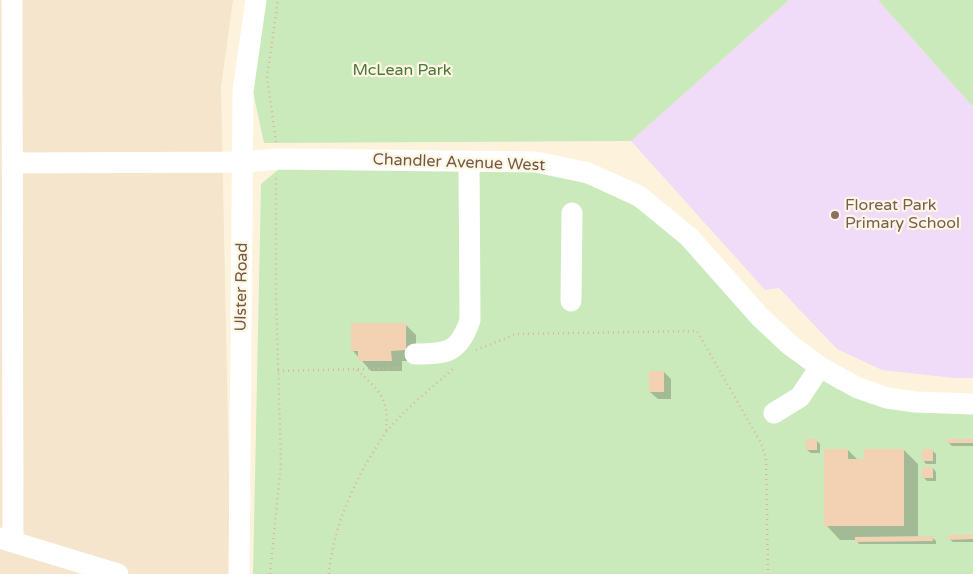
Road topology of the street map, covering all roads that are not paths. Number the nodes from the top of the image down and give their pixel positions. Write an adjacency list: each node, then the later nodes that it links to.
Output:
1 (12, 0): 5 (street)
2 (256, 0): 4 (street, Ulster Road)
3 (469, 161): 4 (street, Chandler Avenue West); 8 (street); 9 (street, Chandler Avenue West)
4 (244, 162): 5 (street, Chandler Avenue West); 14 (street, Ulster Road)
5 (12, 163): 12 (street)
6 (572, 213): 7 (street)
7 (571, 301)
8 (413, 361)
9 (820, 367): 10 (street, Chandler Avenue West); 11 (street)
10 (973, 404)
11 (774, 413)
12 (6, 540): 13 (street)
13 (118, 574)
14 (239, 574)

